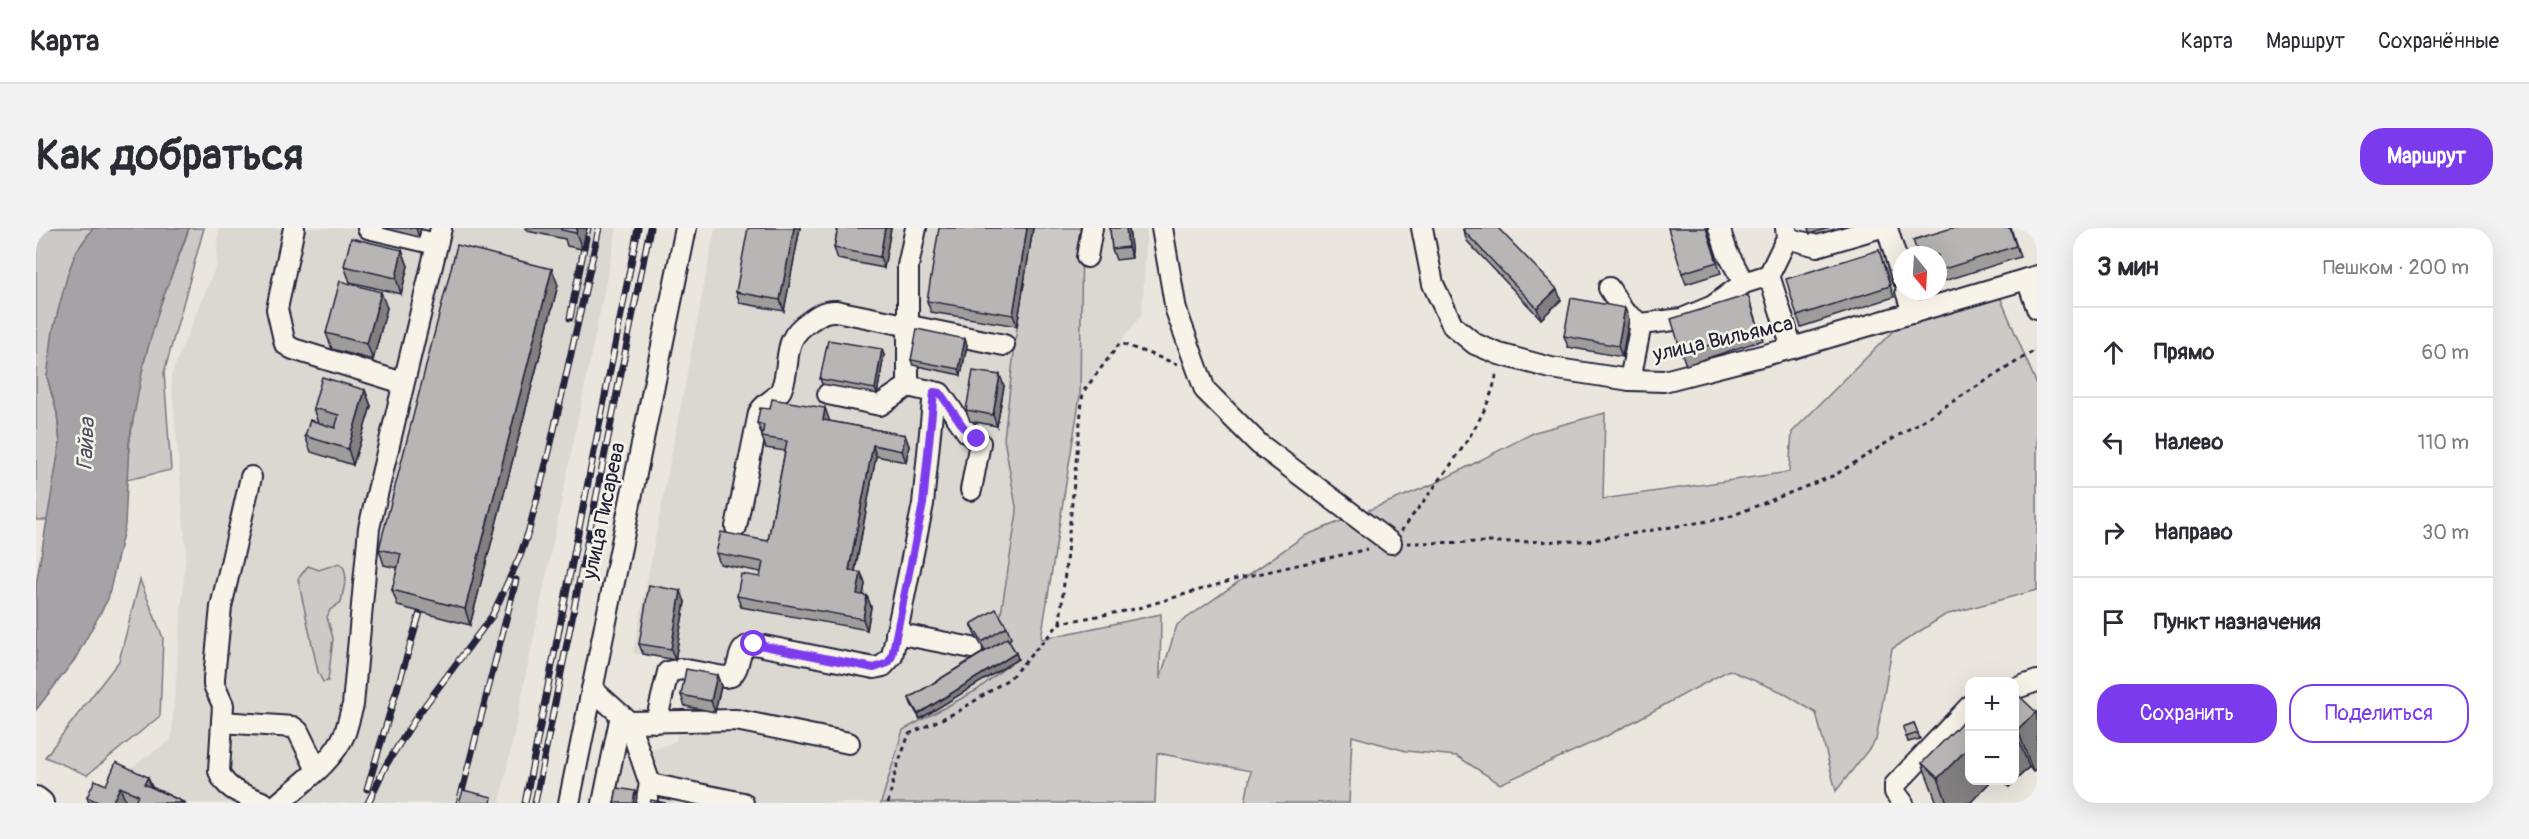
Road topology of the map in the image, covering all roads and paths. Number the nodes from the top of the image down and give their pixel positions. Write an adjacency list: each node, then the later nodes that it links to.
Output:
1 (294, 228): 30 (street)
2 (368, 228): 12 (street)
3 (686, 228): 43 (street, улица Писарева)
4 (916, 228): 23 (street)
5 (1092, 228): 14 (street)
6 (1162, 228): 28 (street)
7 (1422, 228): 27 (street, улица Вильямса)
8 (1719, 228): 17 (street)
9 (1878, 228): 11 (street)
10 (1887, 228): 13 (street)
11 (1787, 233): 15 (street)
12 (438, 236): 30 (street)
13 (1893, 248)
14 (1087, 258)
15 (1769, 275): 17 (street); 25 (street)
16 (2032, 278): 20 (street); 21 (street, улица Вильямса)
17 (1744, 283): 22 (street)
18 (1609, 288): 22 (street)
19 (1909, 300): 21 (street)
20 (2037, 308)
21 (1913, 313): 25 (street, улица Вильямса)
22 (1641, 324): 29 (street)
23 (906, 325): 24 (street); 31 (street); 36 (street)
24 (1004, 345)
25 (1792, 348): 29 (street, улица Вильямса)
26 (2037, 349): 37 (path)
27 (1499, 354): 29 (street, улица Вильямса); 37 (path)
28 (1200, 376): 37 (street); 38 (path)
29 (1630, 380)
30 (403, 383): 49 (street)
31 (908, 386): 32 (street); 33 (street)
32 (934, 392): 35 (street); 39 (street)
33 (828, 394)
34 (251, 477): 46 (street)
35 (971, 490)
36 (736, 527)
37 (1392, 543): 38 (path)
38 (1060, 623): 58 (path)
39 (896, 633): 40 (street); 47 (street)
40 (972, 648)
41 (2037, 681): 42 (street)
42 (2019, 687)
43 (592, 689): 45 (street); 55 (street, улица Писарева)
44 (1965, 711): 59 (street)
45 (625, 719): 47 (street); 50 (street); 56 (street)
46 (222, 722): 49 (street); 53 (street)
47 (656, 722): 48 (street)
48 (849, 743)
49 (317, 770): 54 (street)
50 (648, 794): 57 (street)
51 (36, 799): 52 (main road)
52 (41, 803)
53 (264, 803)
54 (279, 803)
55 (569, 803)
56 (603, 803)
57 (743, 803)
58 (888, 803)
59 (1903, 803)

